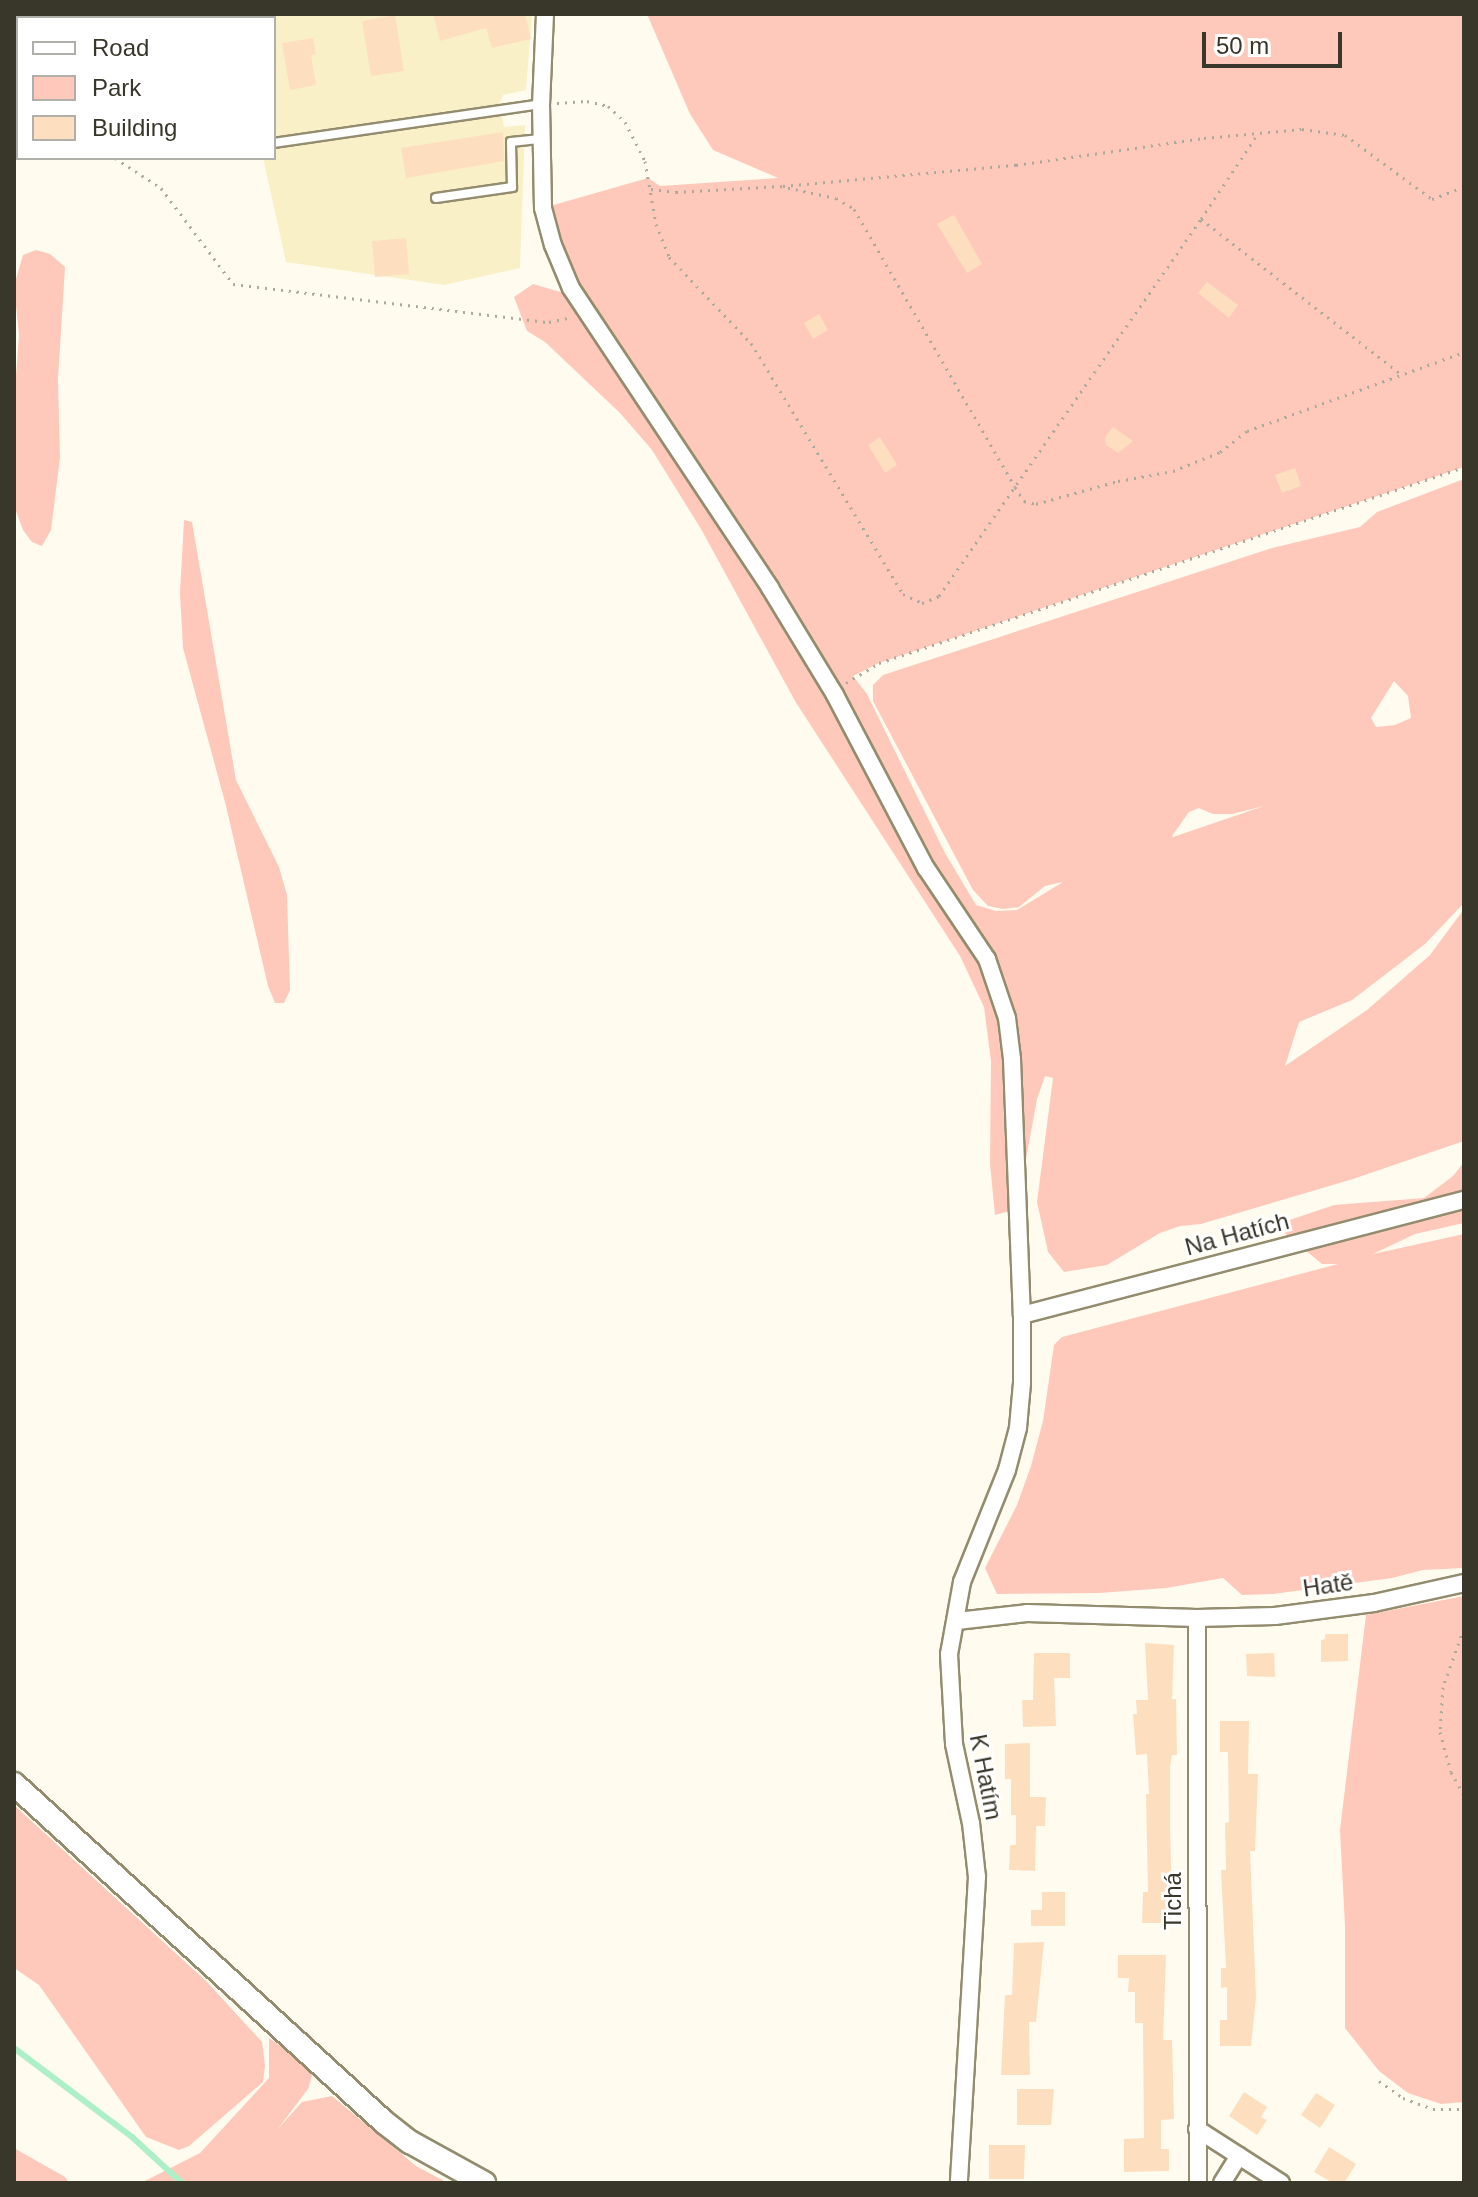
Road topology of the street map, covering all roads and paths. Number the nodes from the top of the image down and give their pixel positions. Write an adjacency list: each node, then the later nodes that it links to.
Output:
1 (545, 14): 2 (street, K Hatím)
2 (541, 104): 4 (street, K Hatím); 5 (lane); 9 (path)
3 (1258, 133): 7 (path); 8 (path); 11 (path)
4 (541, 139): 10 (lane); 12 (street, K Hatím)
5 (276, 143)
6 (118, 160): 12 (path)
7 (780, 186): 9 (path); 16 (path)
8 (1464, 187)
9 (651, 189): 16 (path)
10 (436, 198)
11 (1201, 219): 14 (path); 16 (path)
12 (585, 315): 17 (street, K Hatím)
13 (1464, 352): 14 (path)
14 (1402, 375): 16 (path)
15 (1464, 467): 17 (path)
16 (1015, 487)
17 (835, 695): 19 (street, K Hatím)
18 (1464, 1200): 19 (street, Na Hatích)
19 (1022, 1315): 22 (street, K Hatím)
20 (1464, 1583): 21 (street, Hatě)
21 (1197, 1618): 22 (street); 28 (street, Tichá)
22 (957, 1621): 31 (street, K Hatím)
23 (1464, 1628): 25 (path)
24 (14, 1784): 30 (street)
25 (1464, 1795)
26 (1379, 2081): 27 (path)
27 (1464, 2109)
28 (1197, 2129): 29 (street); 32 (street, Tichá)
29 (1239, 2156): 33 (street); 34 (street)
30 (484, 2183)
31 (959, 2183)
32 (1198, 2183)
33 (1222, 2183)
34 (1281, 2183)

